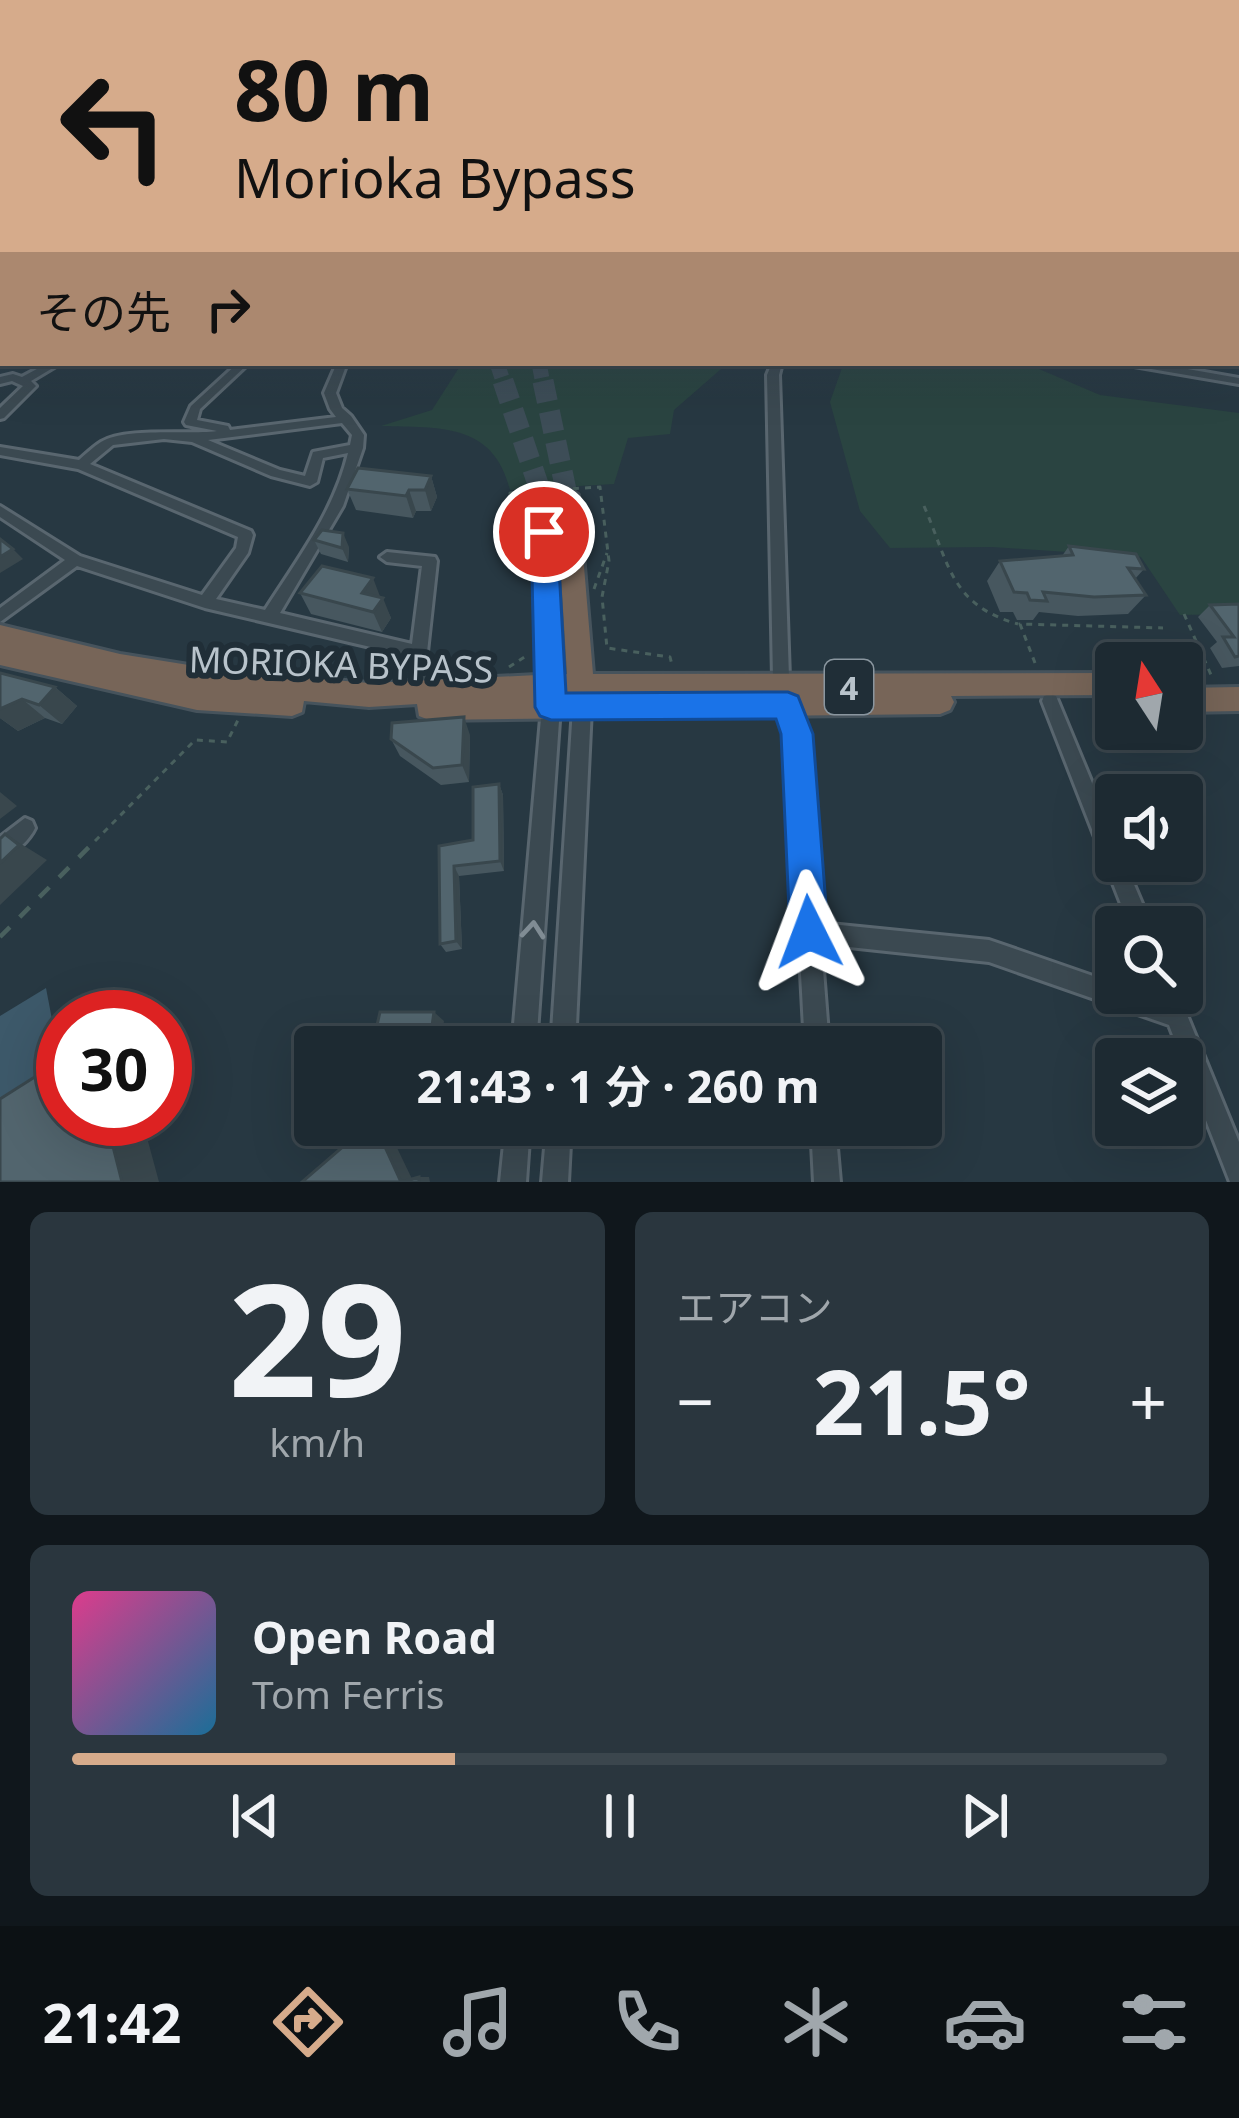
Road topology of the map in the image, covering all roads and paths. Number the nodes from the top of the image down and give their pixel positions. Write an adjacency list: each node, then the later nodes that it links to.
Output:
1 (50, 366): 7 (street)
2 (241, 366): 11 (street)
3 (341, 366): 10 (street)
4 (776, 366): 42 (street)
5 (1152, 366): 8 (street)
6 (0, 381): 7 (street)
7 (23, 381): 9 (street)
8 (1239, 381)
9 (0, 415)
10 (347, 419): 11 (street); 13 (street)
11 (269, 429): 12 (street)
12 (193, 438): 13 (street); 15 (street)
13 (357, 448): 25 (street)
14 (0, 451): 15 (street)
15 (81, 465): 24 (street)
16 (554, 493): 19 (path); 20 (path); 40 (highway); 41 (highway)
17 (924, 506): 28 (path)
18 (0, 511): 22 (street)
19 (528, 537)
20 (608, 550): 23 (path); 35 (path)
21 (387, 557): 32 (street)
22 (75, 560): 24 (street); 27 (street)
23 (591, 596)
24 (205, 602): 25 (street)
25 (271, 614): 32 (street)
26 (1184, 614): 38 (path)
27 (0, 616)
28 (1020, 624): 29 (path); 37 (path)
29 (1163, 628)
30 (0, 635): 39 (highway, MORIOKA BYPASS / 4)
31 (537, 649): 34 (path)
32 (419, 652): 39 (street)
33 (0, 654): 40 (highway, MORIOKA BYPASS / 4)
34 (506, 669)
35 (676, 678)
36 (1095, 686): 42 (highway, MORIOKA BYPASS / 4)
37 (1045, 688): 42 (highway, MORIOKA BYPASS / 4); 43 (highway, MORIOKA BYPASS / 4); 47 (street)
38 (1231, 689)
39 (438, 693): 40 (highway, MORIOKA BYPASS / 4)
40 (552, 696): 41 (highway, MORIOKA BYPASS / 4); 52 (street, one-way to 40)
41 (582, 696): 42 (highway, MORIOKA BYPASS / 4); 53 (street)
42 (785, 696): 48 (street)
43 (1095, 696)
44 (238, 720): 49 (path)
45 (25, 828): 46 (street)
46 (0, 850)
47 (1133, 906)
48 (809, 932): 50 (street); 54 (street)
49 (0, 937)
50 (1095, 982)
51 (1176, 1014): 58 (street)
52 (526, 1026)
53 (564, 1026)
54 (816, 1026)
55 (516, 1146): 59 (street)
56 (558, 1146): 60 (street)
57 (824, 1146): 61 (street)
58 (1239, 1173)
59 (513, 1182)
60 (555, 1182)
61 (827, 1182)

